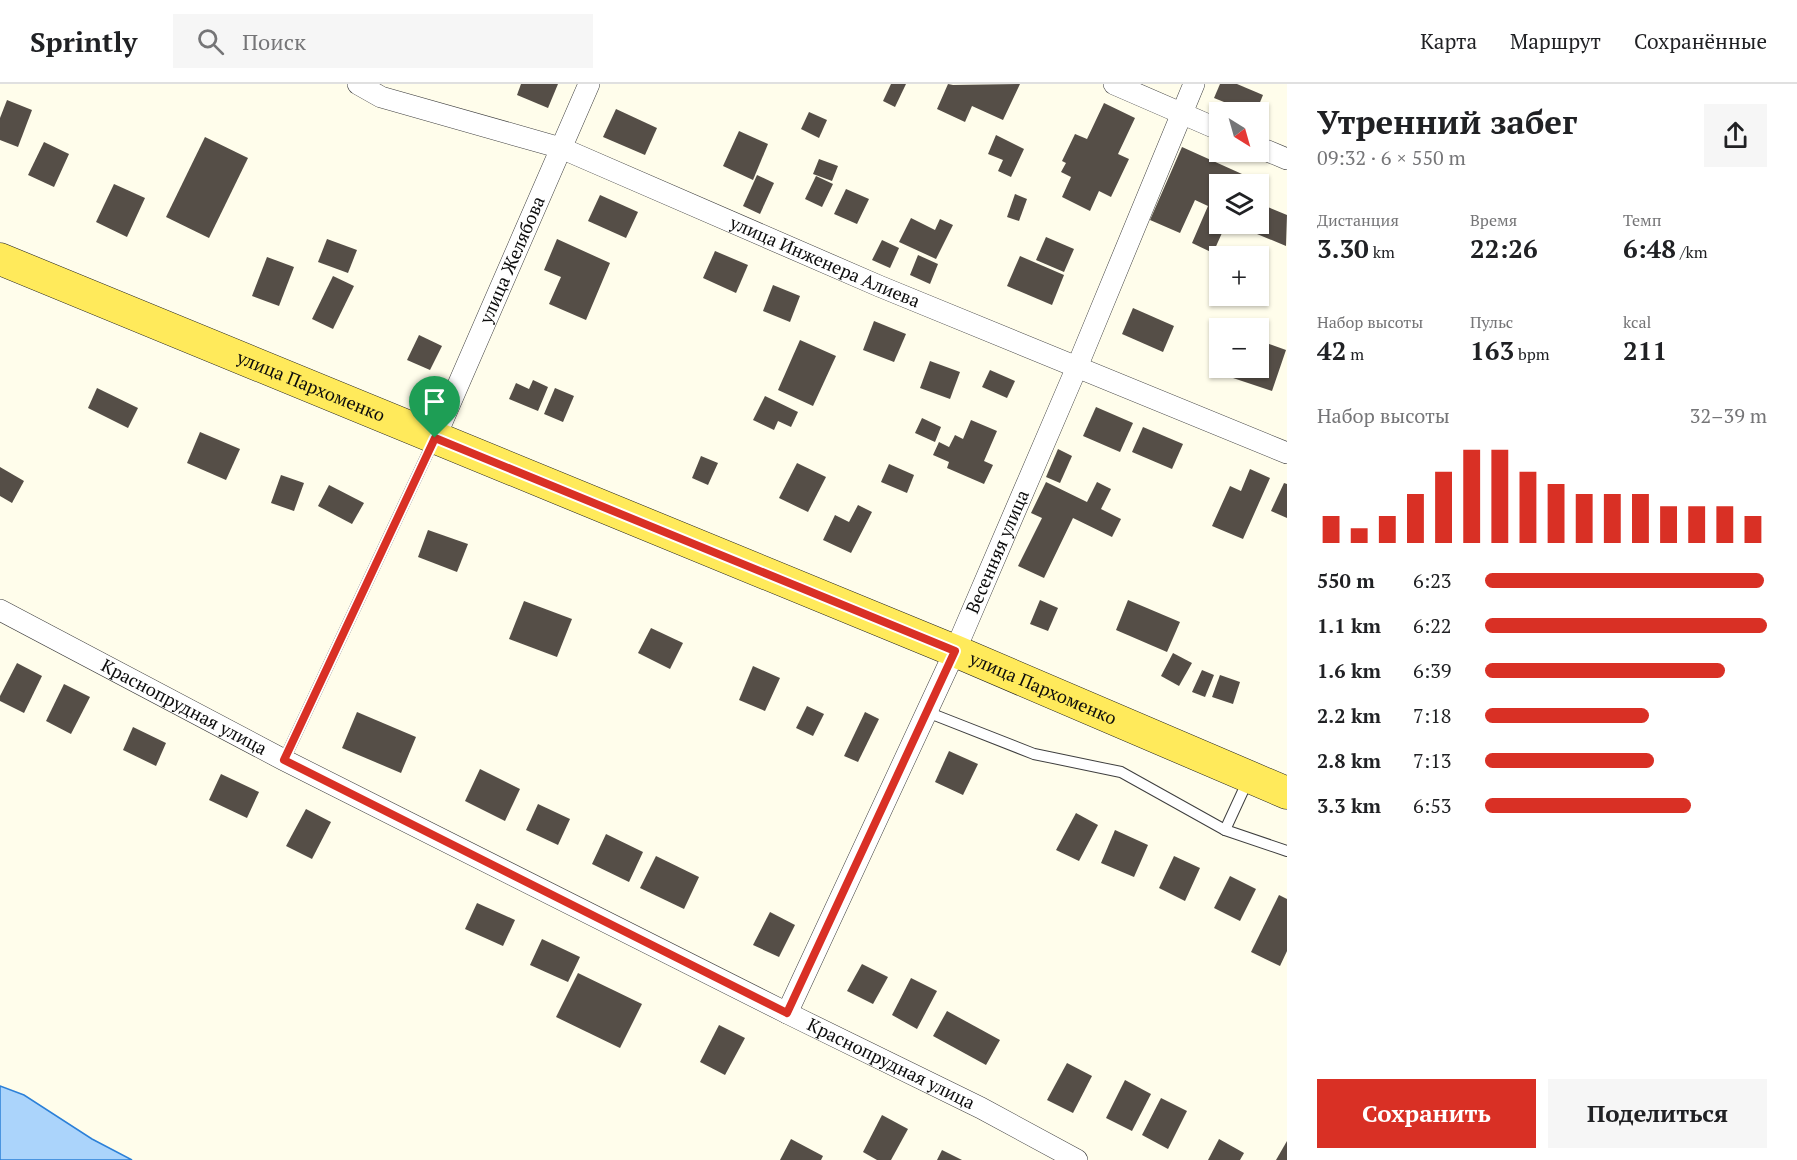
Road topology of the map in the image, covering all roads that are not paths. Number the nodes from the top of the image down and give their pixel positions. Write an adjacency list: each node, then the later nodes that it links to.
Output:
1 (358, 84): 7 (street, улица Инженера Алиева)
2 (589, 84): 7 (street, улица Желябова)
3 (1114, 84): 5 (street)
4 (1194, 84): 5 (street, Весенняя улица)
5 (1182, 114): 6 (street); 11 (street, Весенняя улица)
6 (1209, 125)
7 (561, 148): 11 (street, улица Инженера Алиева); 12 (street, улица Желябова)
8 (1269, 152): 9 (street)
9 (1287, 159)
10 (0, 258): 12 (main road, улица Пархоменко)
11 (1077, 367): 13 (street, улица Инженера Алиева); 15 (street, Весенняя улица)
12 (435, 438): 15 (main road, улица Пархоменко); 17 (lane)
13 (1287, 453)
14 (0, 610): 17 (street, Краснопрудная улица)
15 (955, 651): 16 (street, Весенняя улица); 18 (main road, улица Пархоменко)
16 (927, 712): 20 (lane); 22 (street, Весенняя улица)
17 (284, 760): 22 (street, Краснопрудная улица)
18 (1250, 777): 19 (main road, улица Пархоменко); 20 (lane)
19 (1287, 793)
20 (1225, 830): 21 (lane)
21 (1287, 851)
22 (787, 1013): 23 (street, Краснопрудная улица)
23 (1077, 1160)

